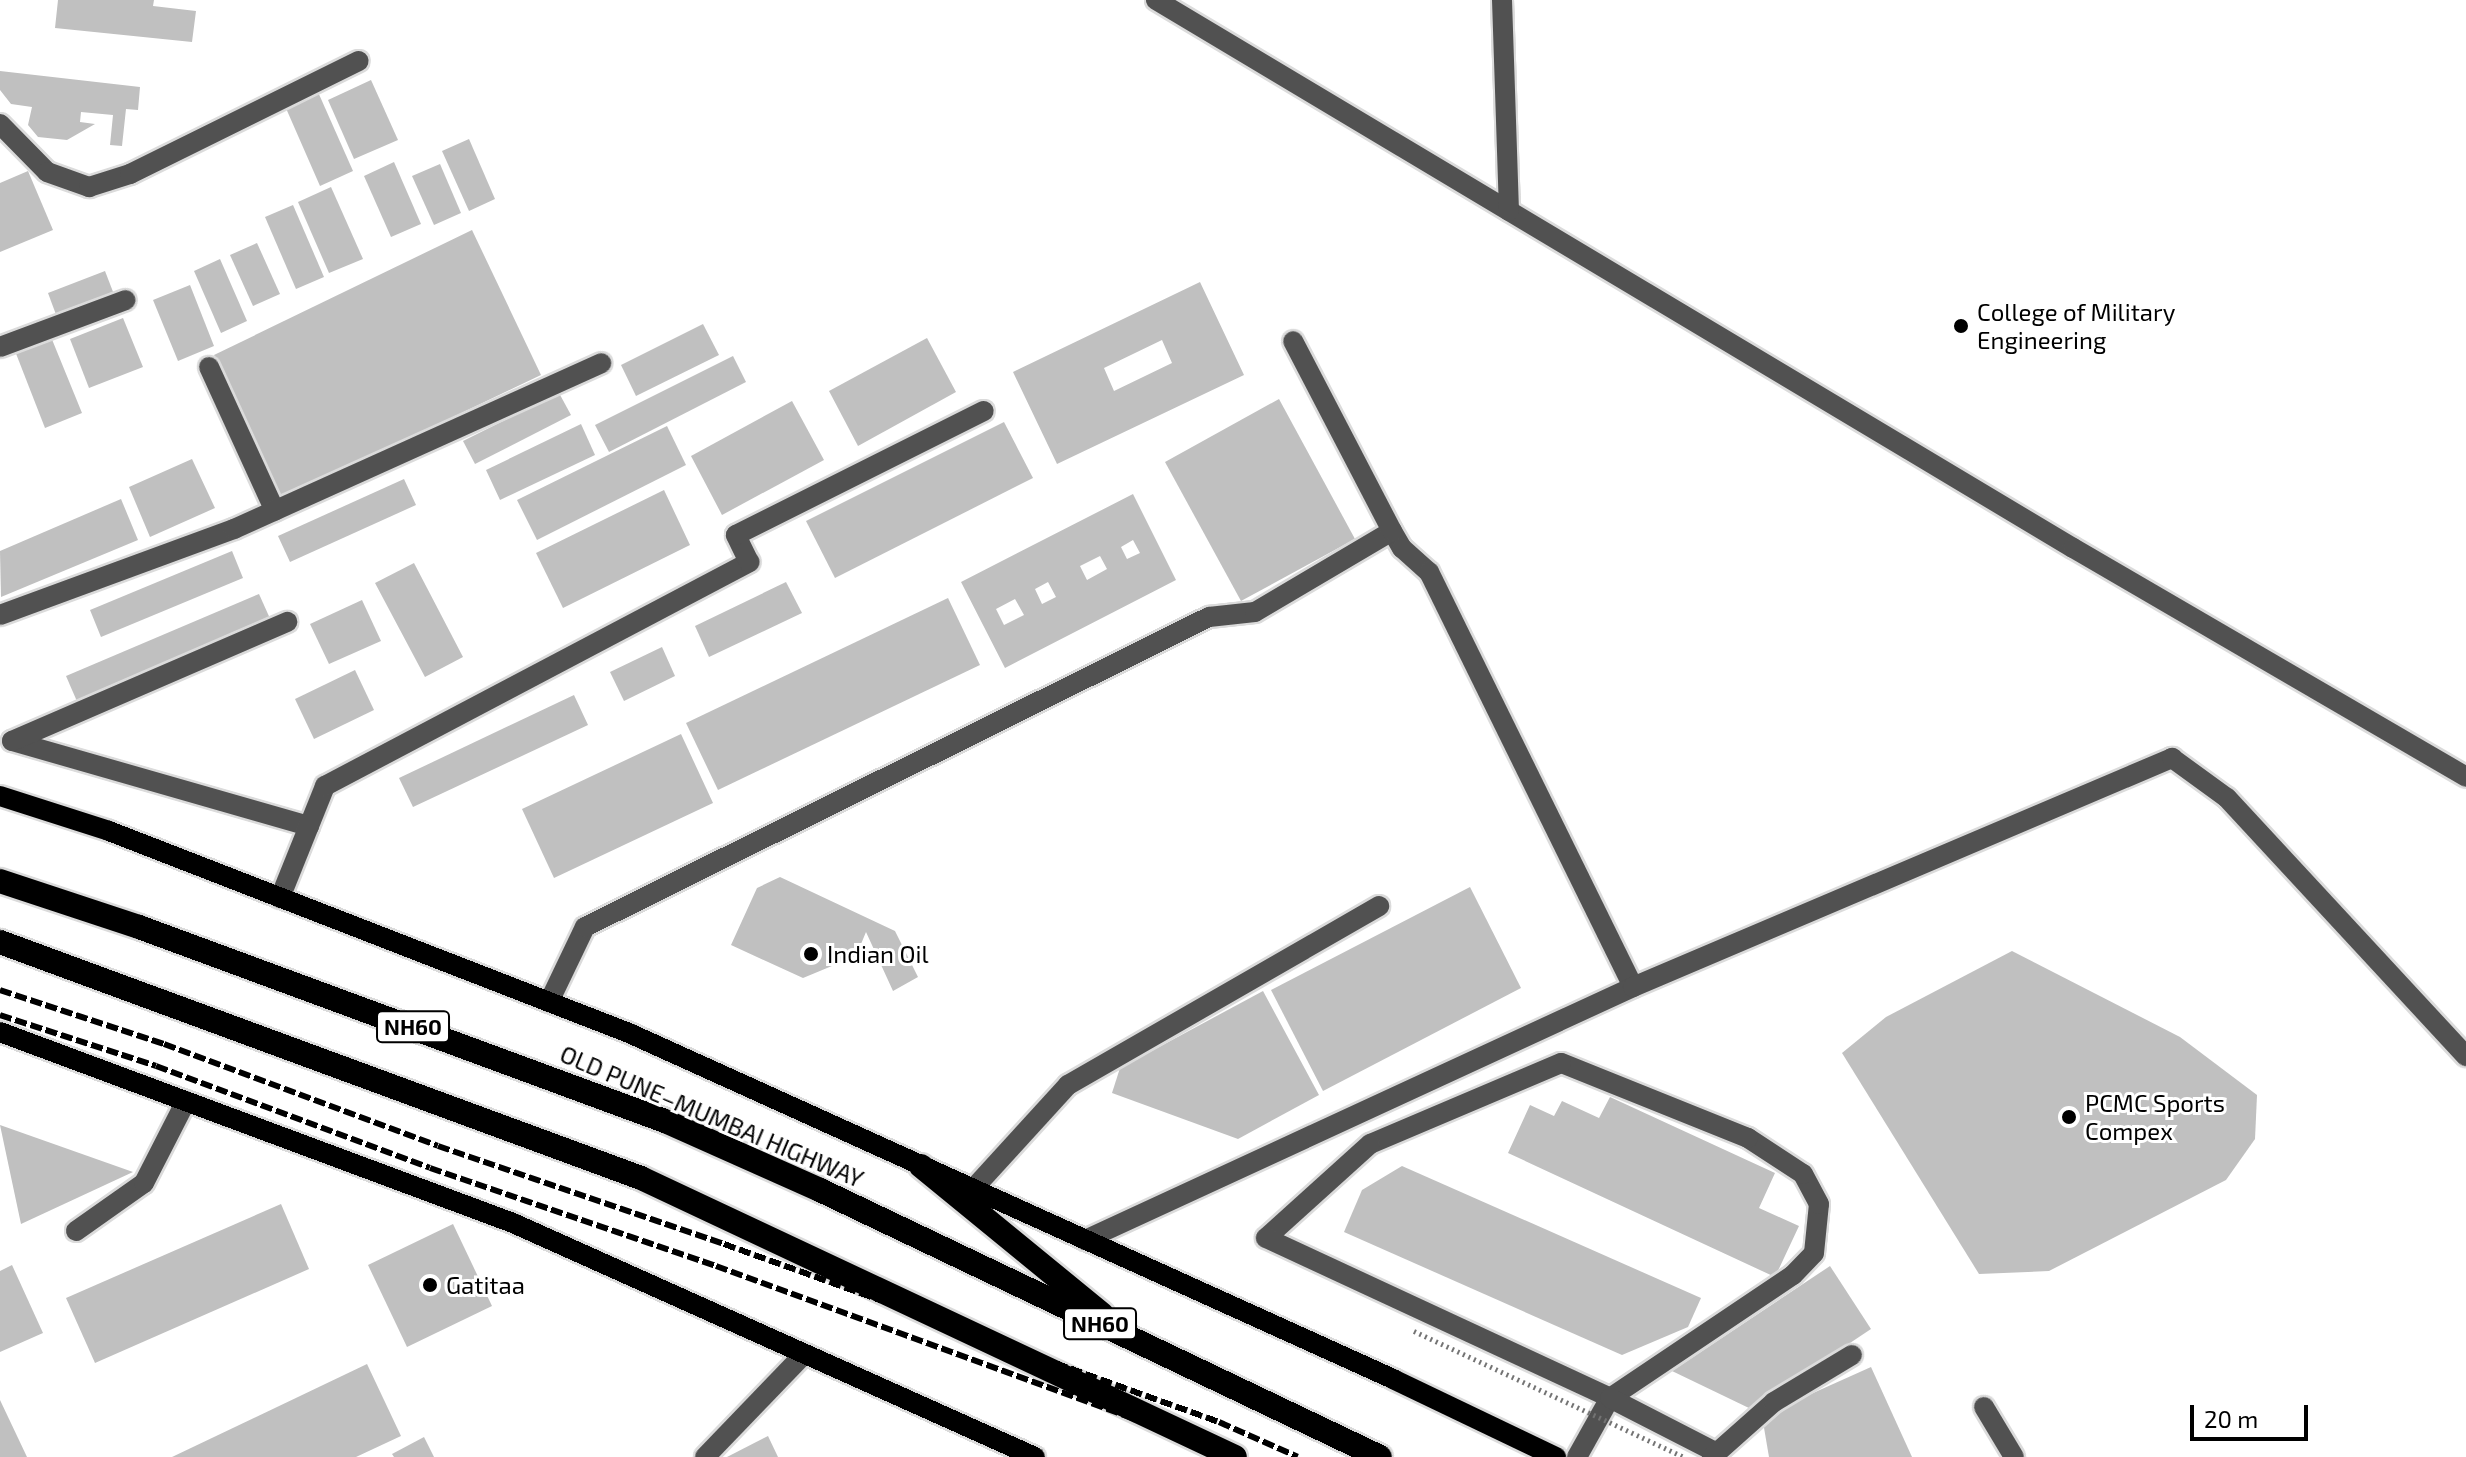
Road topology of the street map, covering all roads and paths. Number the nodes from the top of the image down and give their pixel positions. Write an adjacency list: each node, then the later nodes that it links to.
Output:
1 (1156, 0): 5 (street)
2 (1502, 0): 5 (street)
3 (359, 61): 4 (street)
4 (0, 124)
5 (1509, 211): 16 (street)
6 (126, 300): 8 (street)
7 (1293, 341): 13 (street)
8 (0, 347)
9 (601, 363): 12 (street)
10 (209, 367): 12 (street)
11 (984, 411): 18 (street)
12 (275, 511): 14 (street)
13 (1392, 531): 23 (street); 24 (street)
14 (0, 615)
15 (287, 622): 18 (street)
16 (2466, 777)
17 (0, 796): 20 (main road)
18 (309, 826): 20 (street)
19 (0, 881): 33 (highway, OLD PUNE–MUMBAI HIGHWAY / NH60)
20 (280, 898): 24 (main road)
21 (1379, 906): 29 (street)
22 (0, 942): 41 (highway, NH60)
23 (1633, 987): 26 (street); 31 (street)
24 (549, 1002): 28 (main road)
25 (0, 1032): 27 (main road)
26 (2466, 1056)
27 (186, 1101): 30 (street); 34 (main road)
28 (921, 1166): 29 (main road); 33 (highway)
29 (973, 1189): 31 (main road)
30 (76, 1231)
31 (1085, 1240): 43 (main road)
32 (1414, 1331): 45 (path, bridge)
33 (1131, 1339): 42 (highway, OLD PUNE–MUMBAI HIGHWAY / NH60)
34 (804, 1354): 39 (street); 40 (main road)
35 (1852, 1355): 38 (street)
36 (1610, 1398): 36 (street); 38 (street); 44 (street)
37 (1984, 1407): 46 (street)
38 (1713, 1454)
39 (705, 1457)
40 (1035, 1457)
41 (1235, 1457)
42 (1380, 1457)
43 (1556, 1457)
44 (1577, 1457)
45 (1684, 1457)
46 (2014, 1457)

